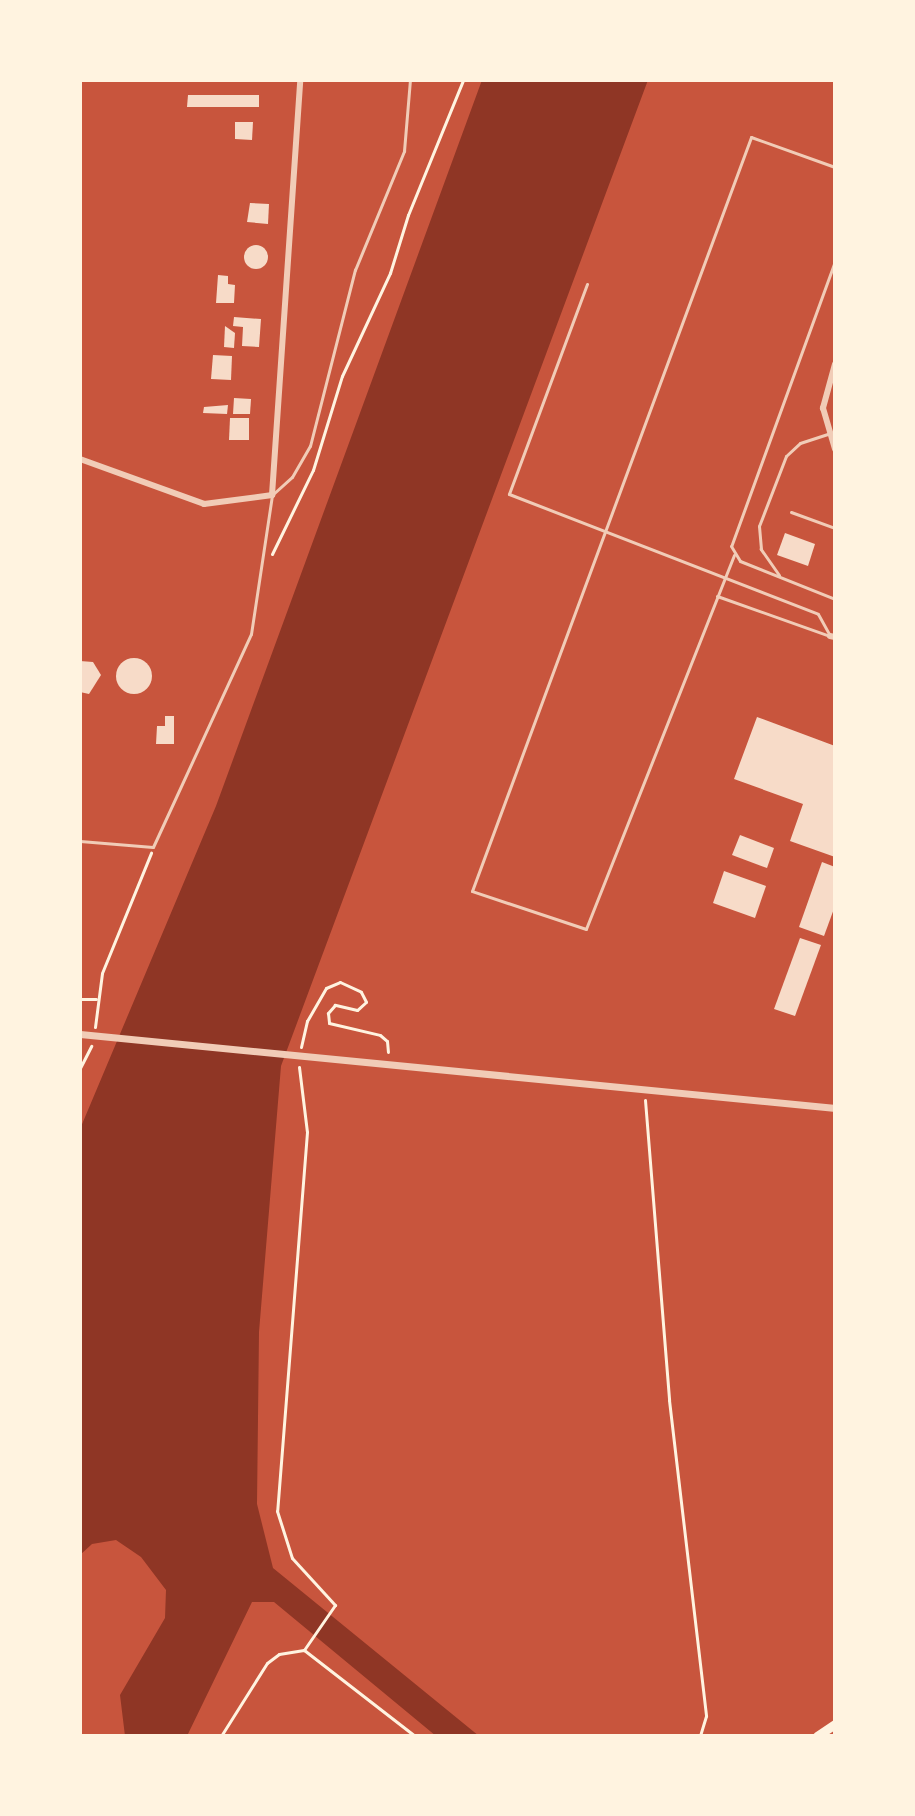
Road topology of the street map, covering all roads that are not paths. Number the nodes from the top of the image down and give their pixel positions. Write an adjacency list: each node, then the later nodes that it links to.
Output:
1 (300, 80): 10 (street)
2 (410, 80): 10 (lane)
3 (835, 167): 13 (lane)
4 (835, 261): 14 (lane)
5 (587, 284): 13 (lane)
6 (835, 364): 7 (street)
7 (828, 434): 8 (street); 15 (lane)
8 (835, 449)
9 (80, 459): 10 (street)
10 (272, 495): 20 (lane)
11 (791, 512): 12 (lane)
12 (835, 528)
13 (605, 533): 16 (lane); 17 (lane)
14 (734, 555): 15 (lane); 16 (lane)
15 (781, 578): 18 (lane)
16 (724, 579): 17 (lane); 19 (lane)
17 (717, 596): 19 (lane)
18 (835, 599)
19 (832, 636)
20 (80, 841)
21 (80, 1034): 22 (street)
22 (835, 1108)
23 (835, 1724): 24 (main road)
24 (817, 1736)

